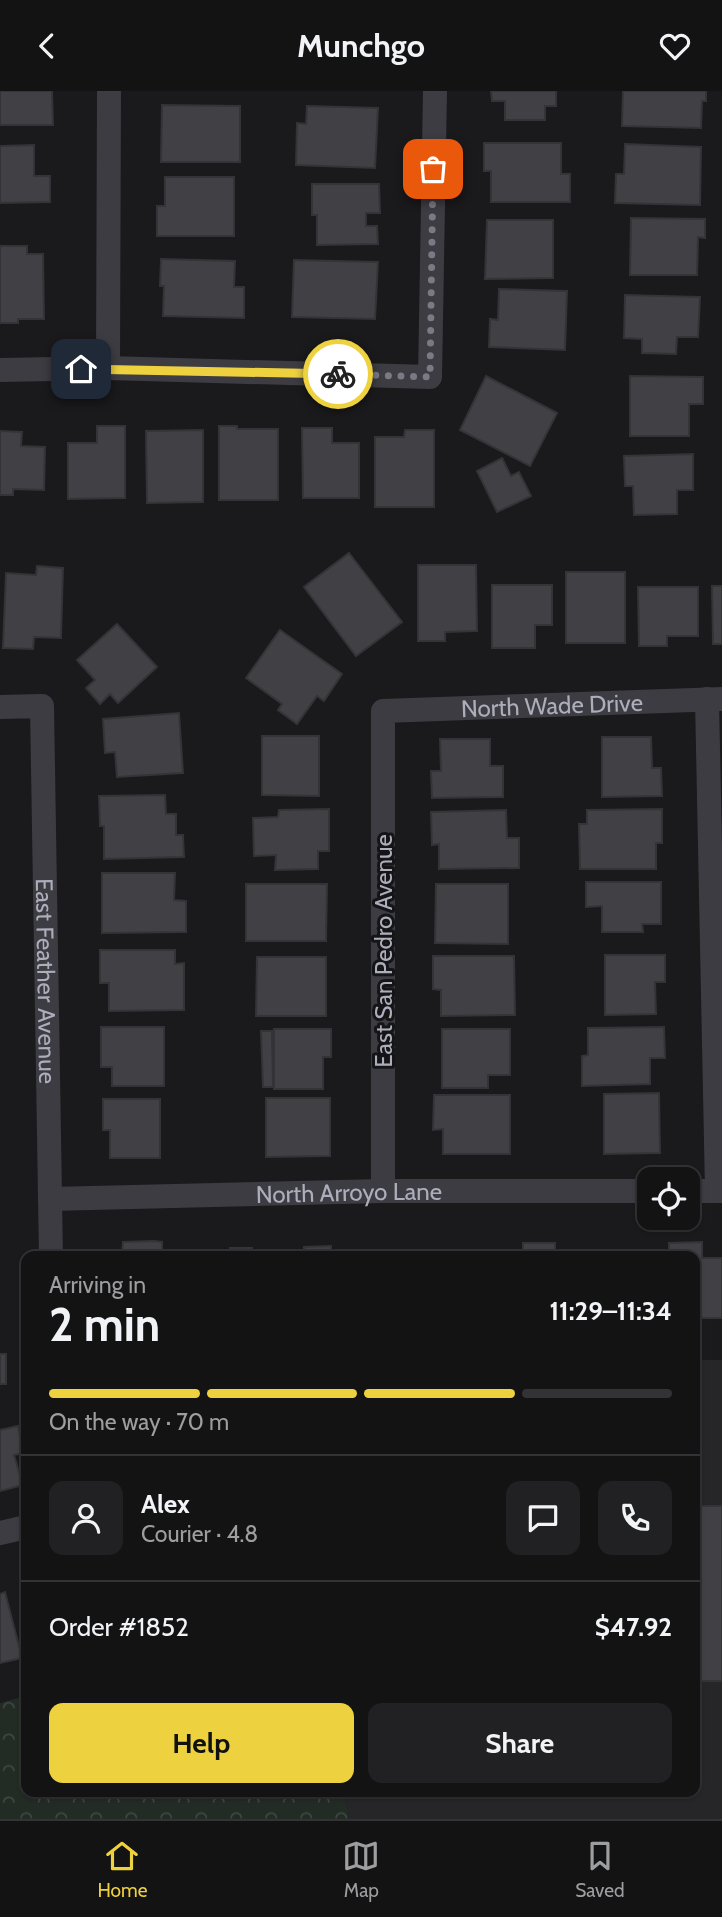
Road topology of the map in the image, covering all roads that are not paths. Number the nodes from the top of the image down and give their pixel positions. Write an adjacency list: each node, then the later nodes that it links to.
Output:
1 (109, 91): 3 (street)
2 (435, 91): 3 (street)
3 (108, 368): 4 (street)
4 (0, 370)
5 (715, 699): 7 (street, North Wade Drive); 11 (street)
6 (0, 707): 12 (street, East Feather Avenue)
7 (383, 711): 8 (street, East San Pedro Avenue)
8 (383, 1191): 9 (street, North Arroyo Lane); 12 (street, North Arroyo Lane)
9 (637, 1191)
10 (700, 1191): 11 (street)
11 (720, 1191)
12 (50, 1199): 13 (street, East Feather Avenue)
13 (51, 1251)
14 (21, 1528): 15 (street)
15 (0, 1533)

